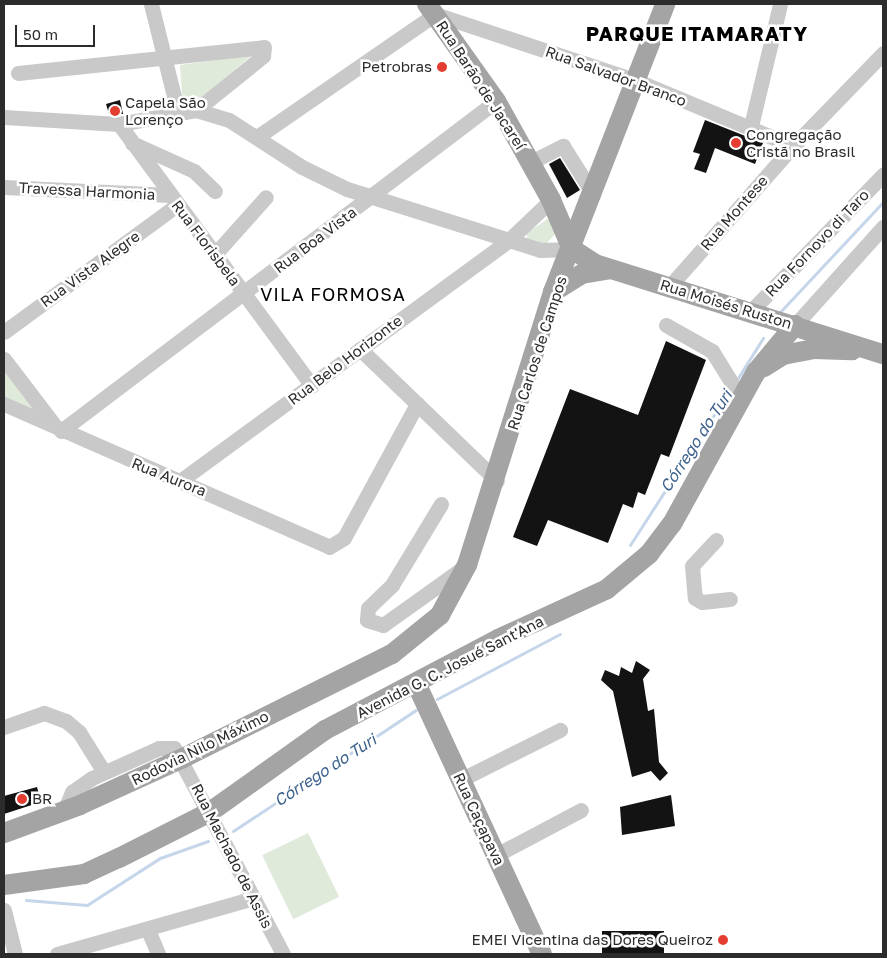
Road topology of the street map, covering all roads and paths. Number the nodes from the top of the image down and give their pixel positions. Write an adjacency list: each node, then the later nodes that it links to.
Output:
1 (151, 4): 6 (street)
2 (665, 4): 8 (main road, Rua Carlos de Campos)
3 (780, 4): 14 (street)
4 (431, 9): 8 (street, Rua Salvador Branco); 9 (main road, Rua Barão de Jacareí); 15 (street)
5 (883, 53): 17 (street, Rua Montese)
6 (164, 59): 7 (street); 10 (street); 11 (street)
7 (18, 73)
8 (637, 81): 14 (street, Rua Salvador Branco); 22 (main road, Rua Carlos de Campos)
9 (496, 101): 18 (main road, Rua Barão de Jacareí); 24 (street, Rua Boa Vista)
10 (196, 110): 11 (street); 15 (street)
11 (178, 112): 13 (street)
12 (4, 117): 13 (street)
13 (119, 124): 16 (street, Rua Florisbela)
14 (751, 126): 17 (street, Rua Salvador Branco)
15 (257, 137): 24 (street)
16 (132, 142): 21 (street); 25 (street, Rua Florisbela)
17 (793, 146): 32 (street, Rua Montese)
18 (531, 162): 22 (street); 26 (main road, Rua Barão de Jacareí)
19 (883, 175): 35 (street, Rua Fornovo di Taro)
20 (4, 187): 25 (street, Travessa Harmonia)
21 (215, 192)
22 (593, 194): 29 (main road, Rua Carlos de Campos)
23 (266, 197): 30 (street)
24 (372, 198): 28 (street); 34 (street, Rua Boa Vista)
25 (174, 200): 30 (street, Rua Florisbela); 38 (street, Rua Vista Alegre)
26 (551, 200): 28 (street, Rua Belo Horizonte); 29 (main road, Rua Barão de Jacareí)
27 (883, 227): 37 (street)
28 (510, 240): 29 (street); 39 (street, Rua Belo Horizonte)
29 (572, 249): 31 (main road, Rua Moisés Ruston); 33 (main road, Rua Carlos de Campos)
30 (215, 254): 34 (street, Rua Florisbela)
31 (611, 269): 32 (main road, Rua Moisés Ruston); 33 (main road)
32 (669, 287): 35 (main road, Rua Moisés Ruston)
33 (553, 292): 49 (main road, Rua Carlos de Campos)
34 (243, 293): 43 (street, Rua Florisbela); 47 (street, Rua Boa Vista)
35 (751, 310): 37 (main road, Rua Moisés Ruston)
36 (666, 325): 44 (street)
37 (795, 325): 40 (main road, Rua Moisés Ruston); 42 (main road, Avenida G. C. Josué Sant'Ana)
38 (4, 332)
39 (360, 349): 43 (street, Rua Belo Horizonte); 46 (street)
40 (874, 351): 42 (main road)
41 (4, 360): 47 (street)
42 (756, 372): 44 (main road, Avenida G. C. Josué Sant'Ana)
43 (312, 386): 48 (street, Rua Belo Horizonte)
44 (734, 386): 55 (main road, Avenida G. C. Josué Sant'Ana)
45 (4, 404): 47 (street, Rua Aurora)
46 (417, 404): 48 (street, Rua Aurora); 49 (street)
47 (59, 430): 48 (street, Rua Aurora)
48 (180, 481)
49 (497, 481): 52 (main road, Rua Carlos de Campos)
50 (441, 504): 52 (street)
51 (716, 540): 53 (street)
52 (467, 565): 54 (main road, Rua Carlos de Campos)
53 (730, 599)
54 (392, 654): 58 (main road, Rodovia Nilo Máximo)
55 (416, 684): 60 (main road, Rua Caçapava); 63 (main road, Avenida G. C. Josué Sant'Ana)
56 (4, 727): 59 (street)
57 (560, 730): 60 (street)
58 (181, 759): 59 (street); 62 (main road, Rodovia Nilo Máximo); 63 (street, Rua Machado de Assis)
59 (104, 772): 62 (street)
60 (460, 780): 65 (main road, Rua Caçapava)
61 (581, 810): 65 (street)
62 (64, 811): 64 (main road, Rodovia Nilo Máximo)
63 (210, 812): 66 (main road, Avenida G. C. Josué Sant'Ana); 67 (street, Rua Machado de Assis)
64 (4, 833)
65 (496, 855): 75 (main road, Rua Caçapava)
66 (4, 885)
67 (254, 898): 69 (street); 74 (street, Rua Machado de Assis)
68 (4, 910): 71 (street)
69 (148, 930): 70 (street); 73 (street)
70 (80, 952): 72 (street)
71 (15, 954)
72 (57, 954)
73 (158, 954)
74 (283, 954)
75 (542, 954)

